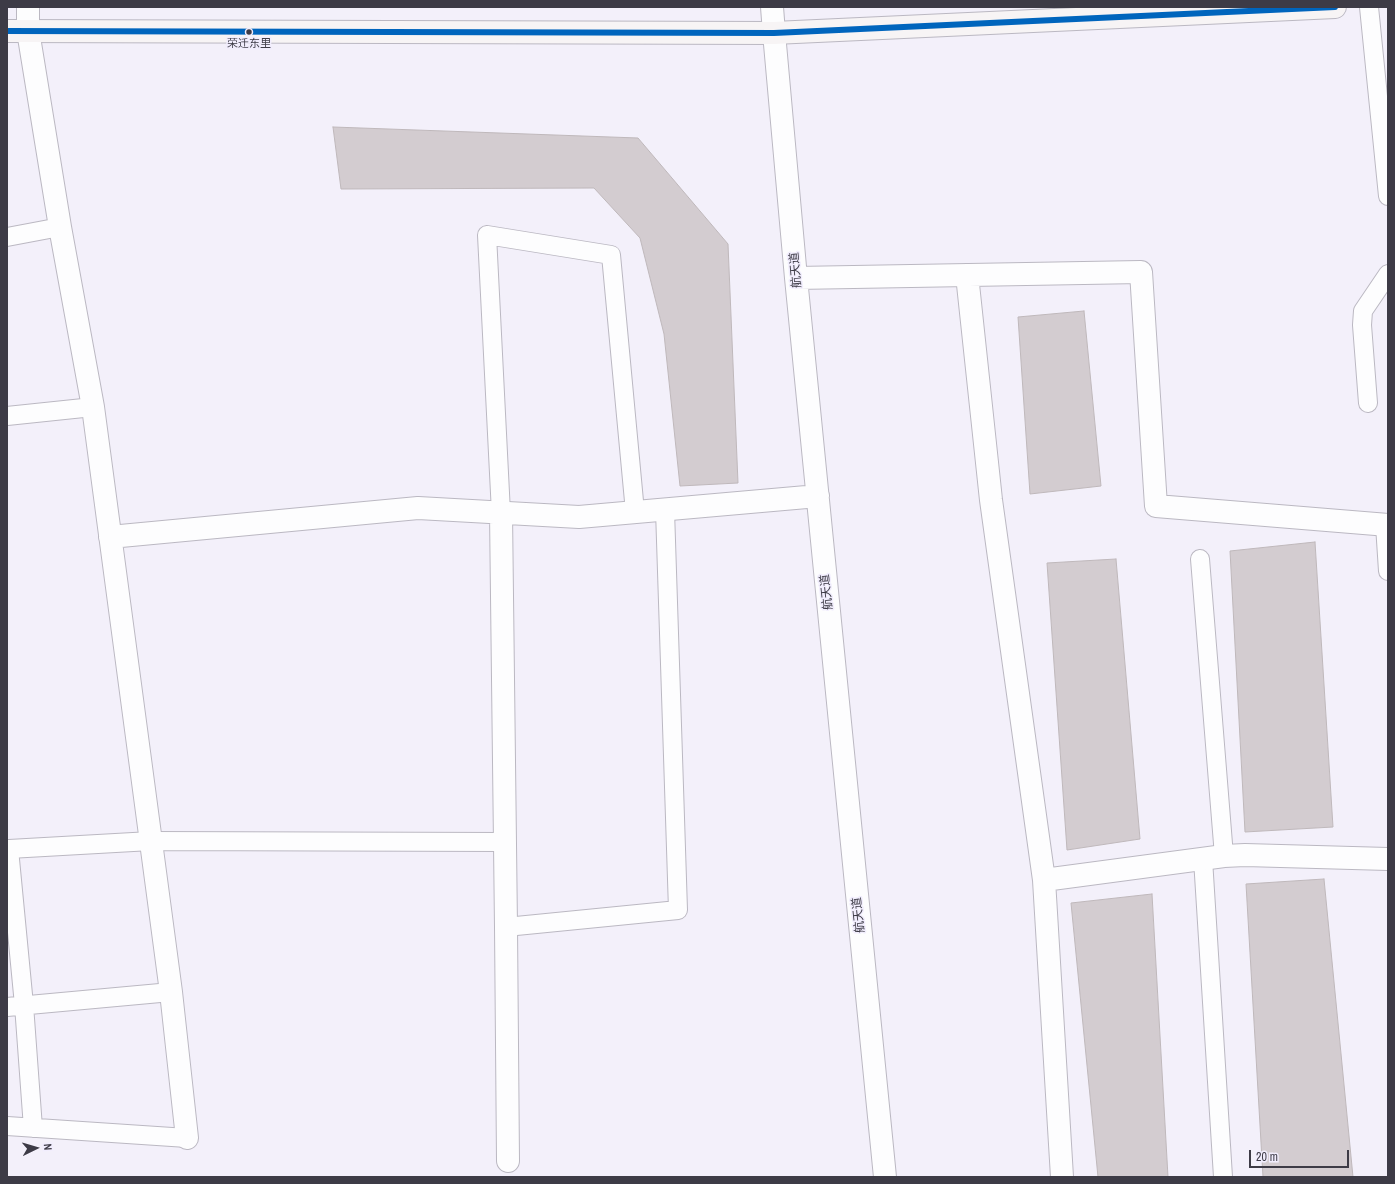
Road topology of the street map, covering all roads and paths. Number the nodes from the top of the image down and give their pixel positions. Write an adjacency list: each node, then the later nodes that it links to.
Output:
1 (28, 7): 5 (street)
2 (772, 7): 6 (street, 航天道)
3 (1335, 7): 6 (main road)
4 (1369, 7): 7 (lane)
5 (18, 31): 6 (main road); 8 (street)
6 (774, 33): 12 (street, 航天道)
7 (1388, 196)
8 (60, 227): 9 (lane); 14 (street)
9 (7, 237)
10 (1388, 274): 13 (lane)
11 (967, 275): 12 (street); 20 (street); 29 (street)
12 (796, 278): 16 (street, 航天道)
13 (1368, 403)
14 (93, 408): 15 (lane); 21 (street)
15 (7, 416)
16 (818, 496): 17 (street); 37 (street, 航天道)
17 (665, 510): 18 (street); 30 (lane)
18 (635, 512): 19 (street); 19 (lane)
19 (500, 513): 21 (street); 25 (street)
20 (1387, 525): 23 (lane)
21 (110, 537): 24 (street)
22 (1200, 559): 27 (lane)
23 (1388, 571)
24 (151, 841): 25 (lane); 26 (lane); 31 (street)
25 (505, 842): 30 (street)
26 (8, 845): 32 (lane)
27 (1214, 857): 28 (street); 29 (street); 39 (lane)
28 (1388, 859)
29 (1044, 880): 38 (street)
30 (506, 927): 36 (street)
31 (171, 992): 32 (lane); 35 (street)
32 (15, 1006): 34 (lane)
33 (7, 1126): 34 (lane)
34 (33, 1128): 35 (lane)
35 (187, 1138)
36 (508, 1160)
37 (885, 1177)
38 (1062, 1177)
39 (1224, 1177)

